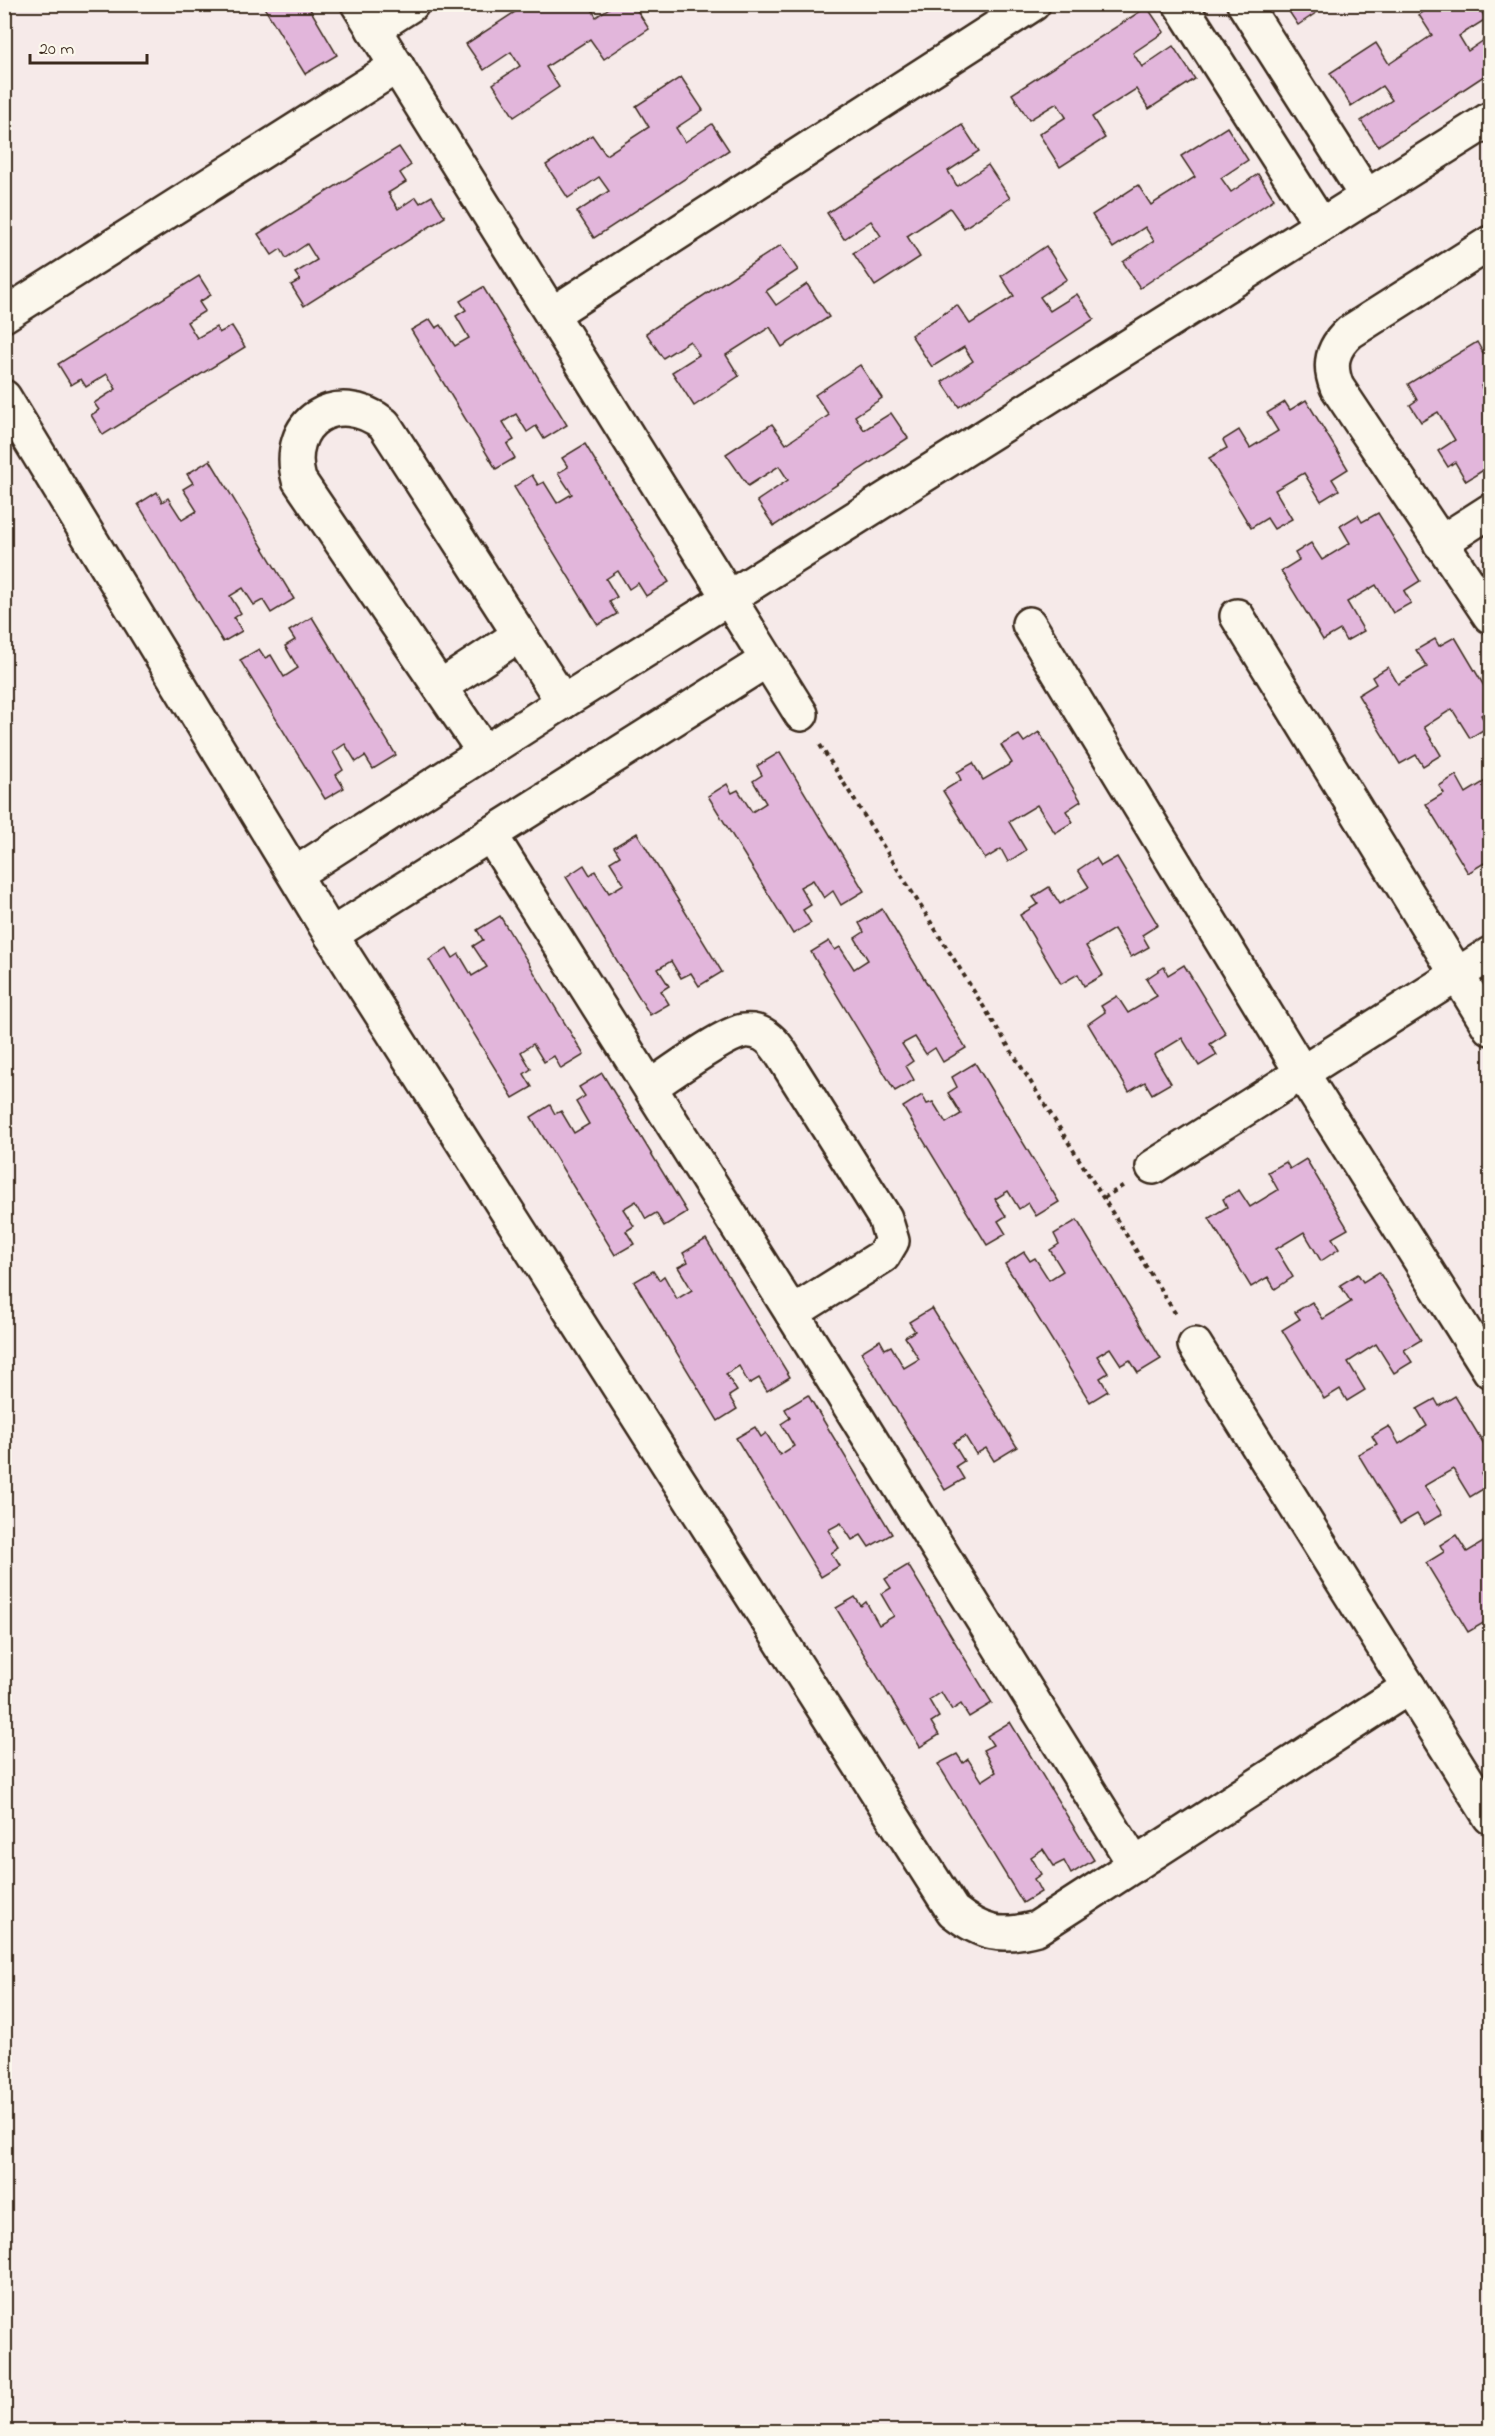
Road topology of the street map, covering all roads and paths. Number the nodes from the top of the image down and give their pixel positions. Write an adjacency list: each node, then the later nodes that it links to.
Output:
1 (412, 4): 5 (street)
2 (1033, 4): 11 (street)
3 (1180, 4): 9 (street)
4 (1244, 4): 8 (street)
5 (366, 17): 6 (street)
6 (397, 66): 11 (street); 12 (street)
7 (1491, 118): 8 (street)
8 (1367, 196): 9 (street)
9 (1321, 225): 16 (street)
10 (1491, 243): 15 (street)
11 (552, 314): 16 (street)
12 (4, 315)
13 (4, 397): 27 (street)
14 (1491, 512): 15 (street)
15 (1440, 543): 18 (street)
16 (729, 598): 21 (street); 23 (street)
17 (1238, 616): 30 (street)
18 (1491, 616)
19 (1029, 624): 32 (street)
20 (519, 635): 22 (street); 22 (street); 23 (street)
21 (767, 660): 24 (street); 26 (street)
22 (440, 687): 25 (street)
23 (563, 702): 25 (street)
24 (801, 714): 36 (path)
25 (484, 752): 27 (street)
26 (490, 834): 28 (street); 33 (street)
27 (295, 874): 28 (street)
28 (331, 935): 40 (street)
29 (1491, 954): 30 (street)
30 (1457, 976): 31 (street); 32 (street)
31 (1491, 1028)
32 (1302, 1073): 34 (street); 37 (street)
33 (650, 1087): 35 (street); 35 (street)
34 (1153, 1167)
35 (792, 1313): 40 (street)
36 (1195, 1345): 38 (street)
37 (1491, 1371)
38 (1409, 1687): 39 (street); 40 (street)
39 (1491, 1817)
40 (1135, 1865)

